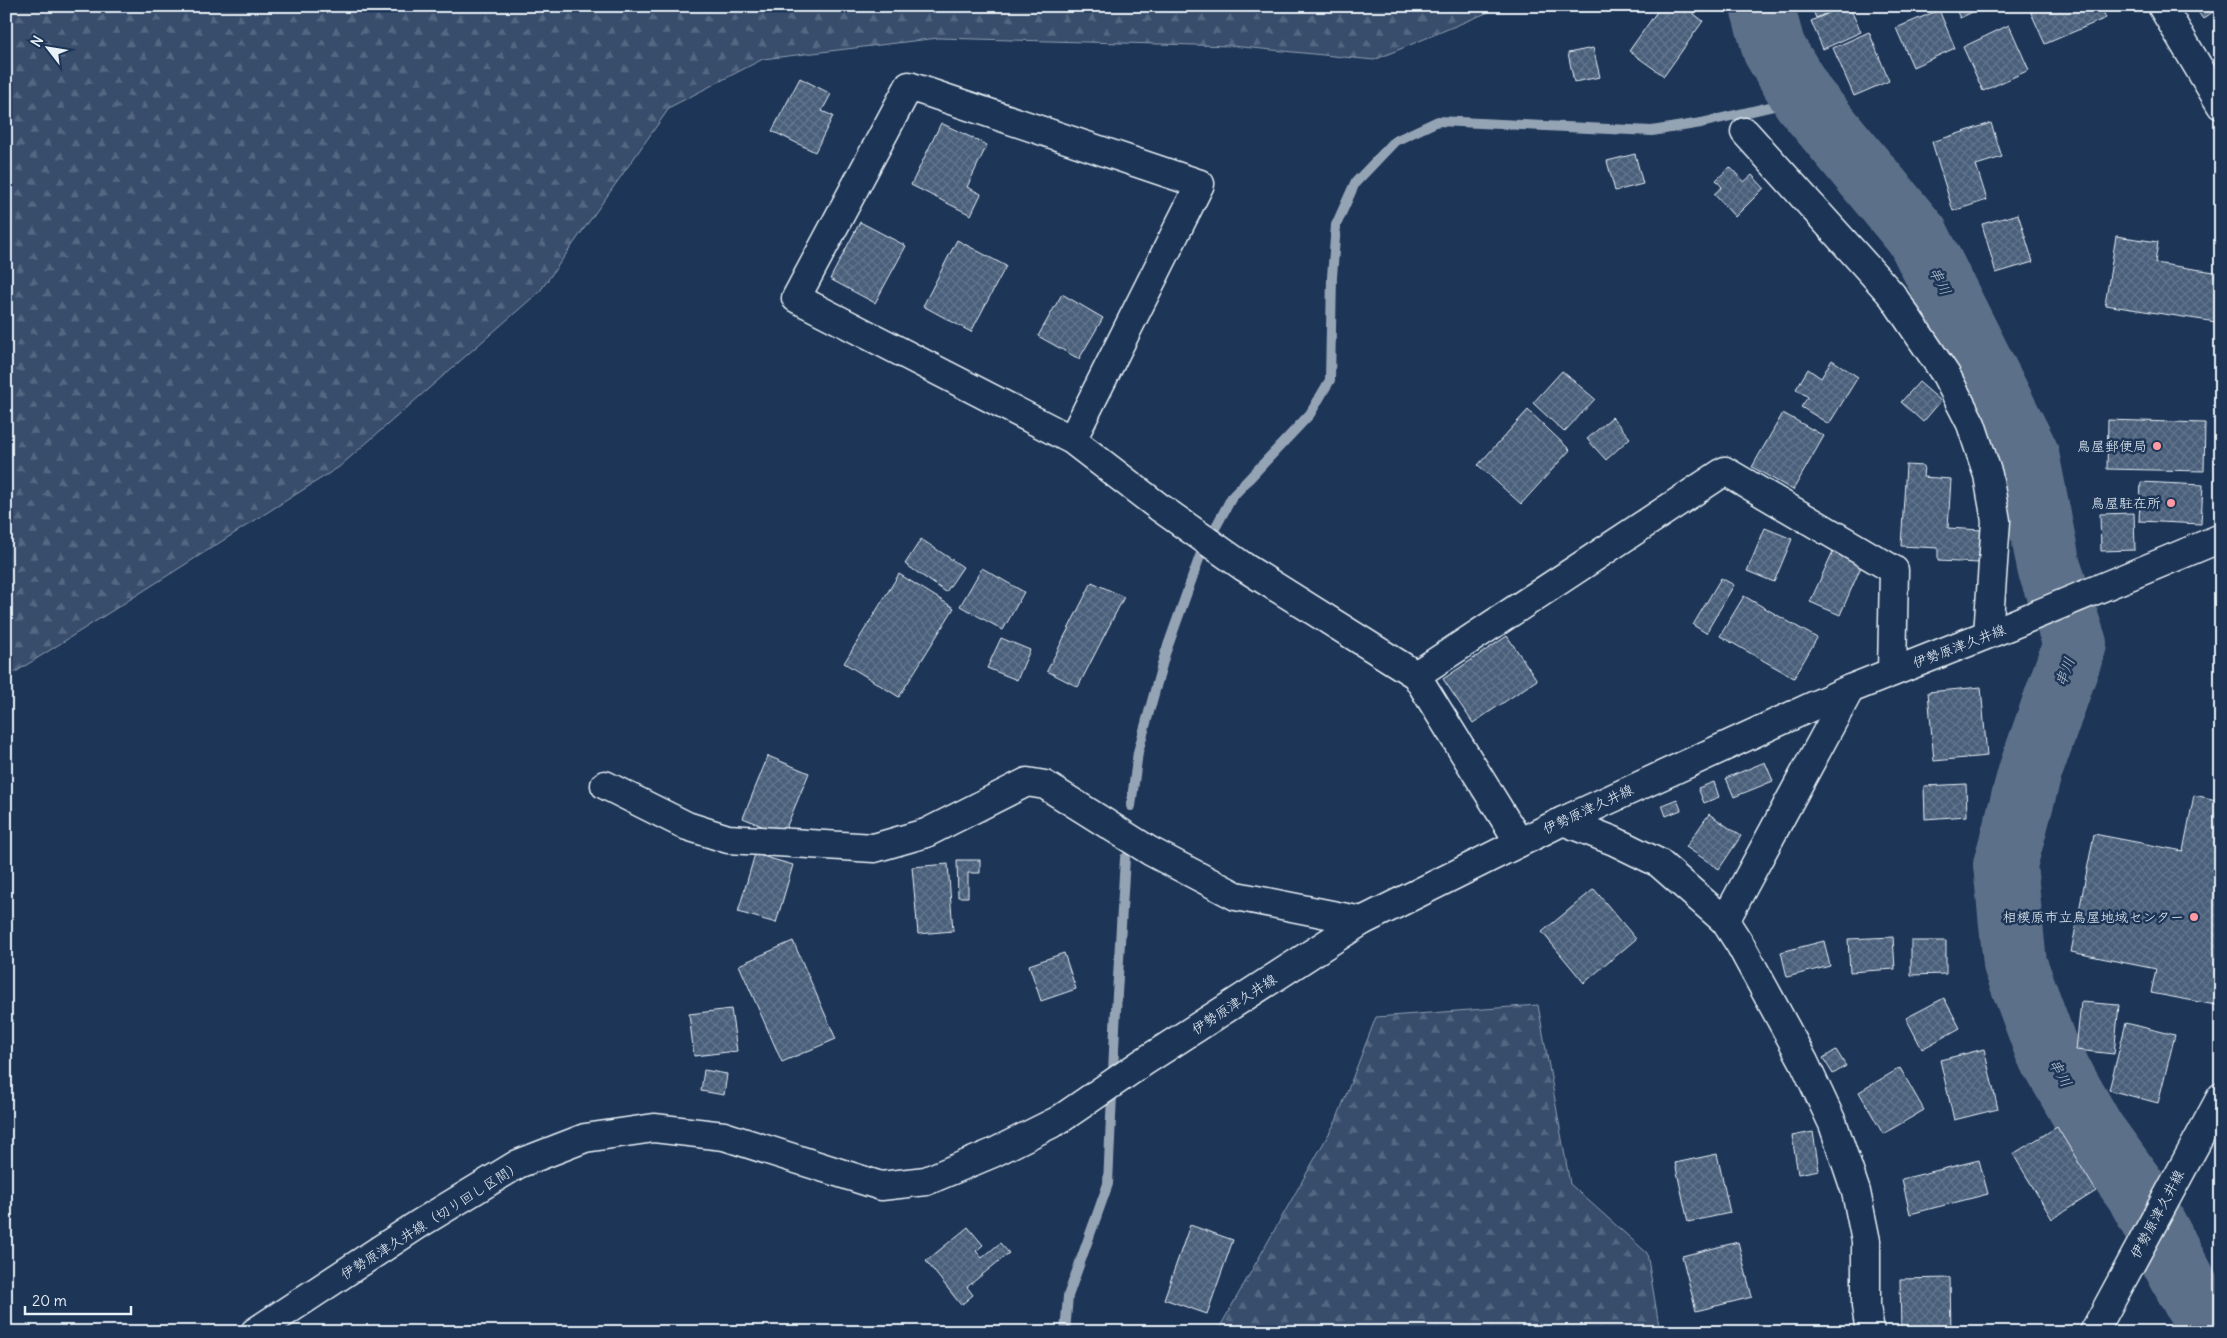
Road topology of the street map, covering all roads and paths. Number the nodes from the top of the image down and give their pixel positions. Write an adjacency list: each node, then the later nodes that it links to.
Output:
1 (2162, 6): 2 (street)
2 (2221, 105)
3 (1746, 132): 6 (street)
4 (1072, 440): 4 (street); 8 (street)
5 (2221, 538): 6 (street, 伊勢原津久井線)
6 (1998, 630): 7 (street, 伊勢原津久井線)
7 (1892, 672): 8 (street); 9 (street, 伊勢原津久井線)
8 (1416, 675): 12 (street)
9 (1850, 689): 11 (street, 伊勢原津久井線); 14 (street)
10 (605, 785): 13 (street)
11 (1562, 820): 12 (street, 伊勢原津久井線); 14 (street)
12 (1519, 842): 13 (street, 伊勢原津久井線)
13 (1362, 921): 16 (street, 伊勢原津久井線)
14 (1725, 921): 18 (street)
15 (2221, 1097): 19 (street, 伊勢原津久井線)
16 (993, 1153): 17 (street, 伊勢原津久井線（切り回し区間）)
17 (255, 1332)
18 (1870, 1332)
19 (2094, 1332)

